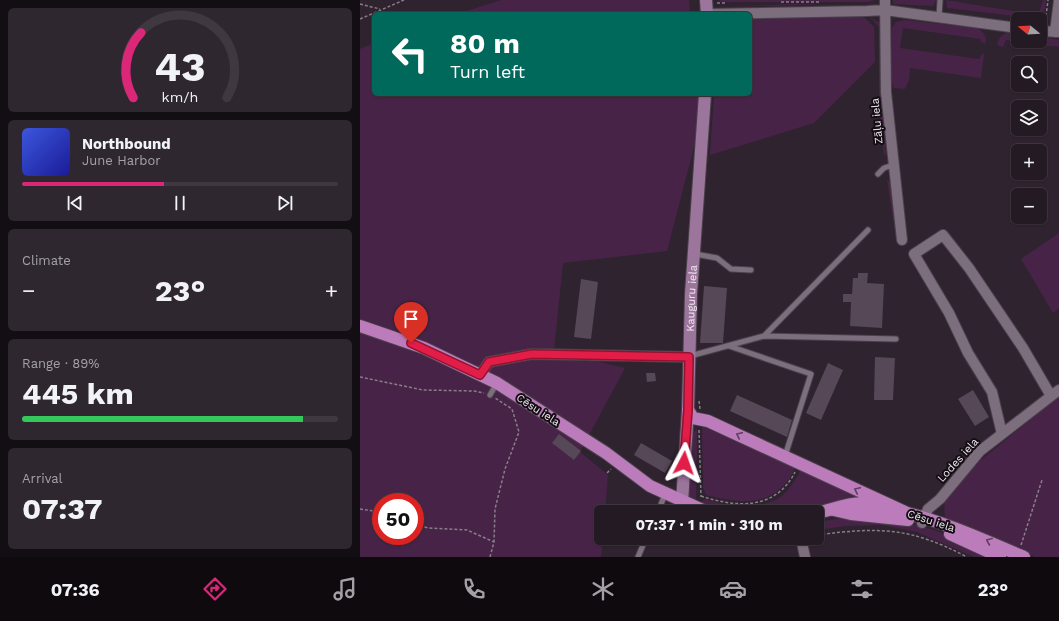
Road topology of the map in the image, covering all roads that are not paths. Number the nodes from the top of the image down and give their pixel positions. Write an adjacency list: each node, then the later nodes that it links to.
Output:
1 (706, 0): 5 (main road)
2 (940, 0): 7 (lane)
3 (1059, 0): 10 (street)
4 (885, 5): 6 (street); 7 (street); 12 (street, Zāļu iela)
5 (707, 12)
6 (752, 13)
7 (939, 17): 8 (street)
8 (1011, 27)
9 (1047, 31): 10 (street)
10 (1057, 32)
11 (705, 96): 16 (main road, Kauguru iela)
12 (893, 165): 13 (lane); 15 (street, Zāļu iela)
13 (878, 174)
14 (868, 230): 19 (lane)
15 (902, 240)
16 (694, 254): 17 (lane); 22 (main road, Kauguru iela)
17 (751, 270)
18 (360, 326): 23 (main road, Cēsu iela)
19 (764, 336): 20 (lane); 21 (lane)
20 (896, 340)
21 (728, 346): 22 (lane); 29 (lane)
22 (689, 357): 23 (street); 27 (main road, Kauguru iela)
23 (480, 375): 24 (main road, Cēsu iela)
24 (496, 383): 26 (lane); 30 (main road, Cēsu iela)
25 (1055, 393): 28 (street, Lodes iela); 28 (street)
26 (490, 395)
27 (688, 410): 29 (main road, one-way to 27); 31 (main road, Kauguru iela)
28 (1002, 434): 37 (street, Lodes iela)
29 (785, 457): 36 (main road, one-way to 29)
30 (665, 494): 31 (main road, Cēsu iela); 32 (lane)
31 (682, 502): 33 (main road, Cēsu iela)
32 (661, 505)
33 (690, 505)
34 (834, 510): 35 (main road, Cēsu iela); 36 (main road, Cēsu iela); 37 (main road, Cēsu iela)
35 (824, 512)
36 (905, 512): 37 (main road, Cēsu iela)
37 (923, 520): 40 (main road, Cēsu iela, one-way to 37); 43 (main road, Cēsu iela)
38 (643, 545): 41 (lane)
39 (801, 545): 42 (street)
40 (1021, 556)
41 (638, 557)
42 (804, 557)
43 (1000, 557)

